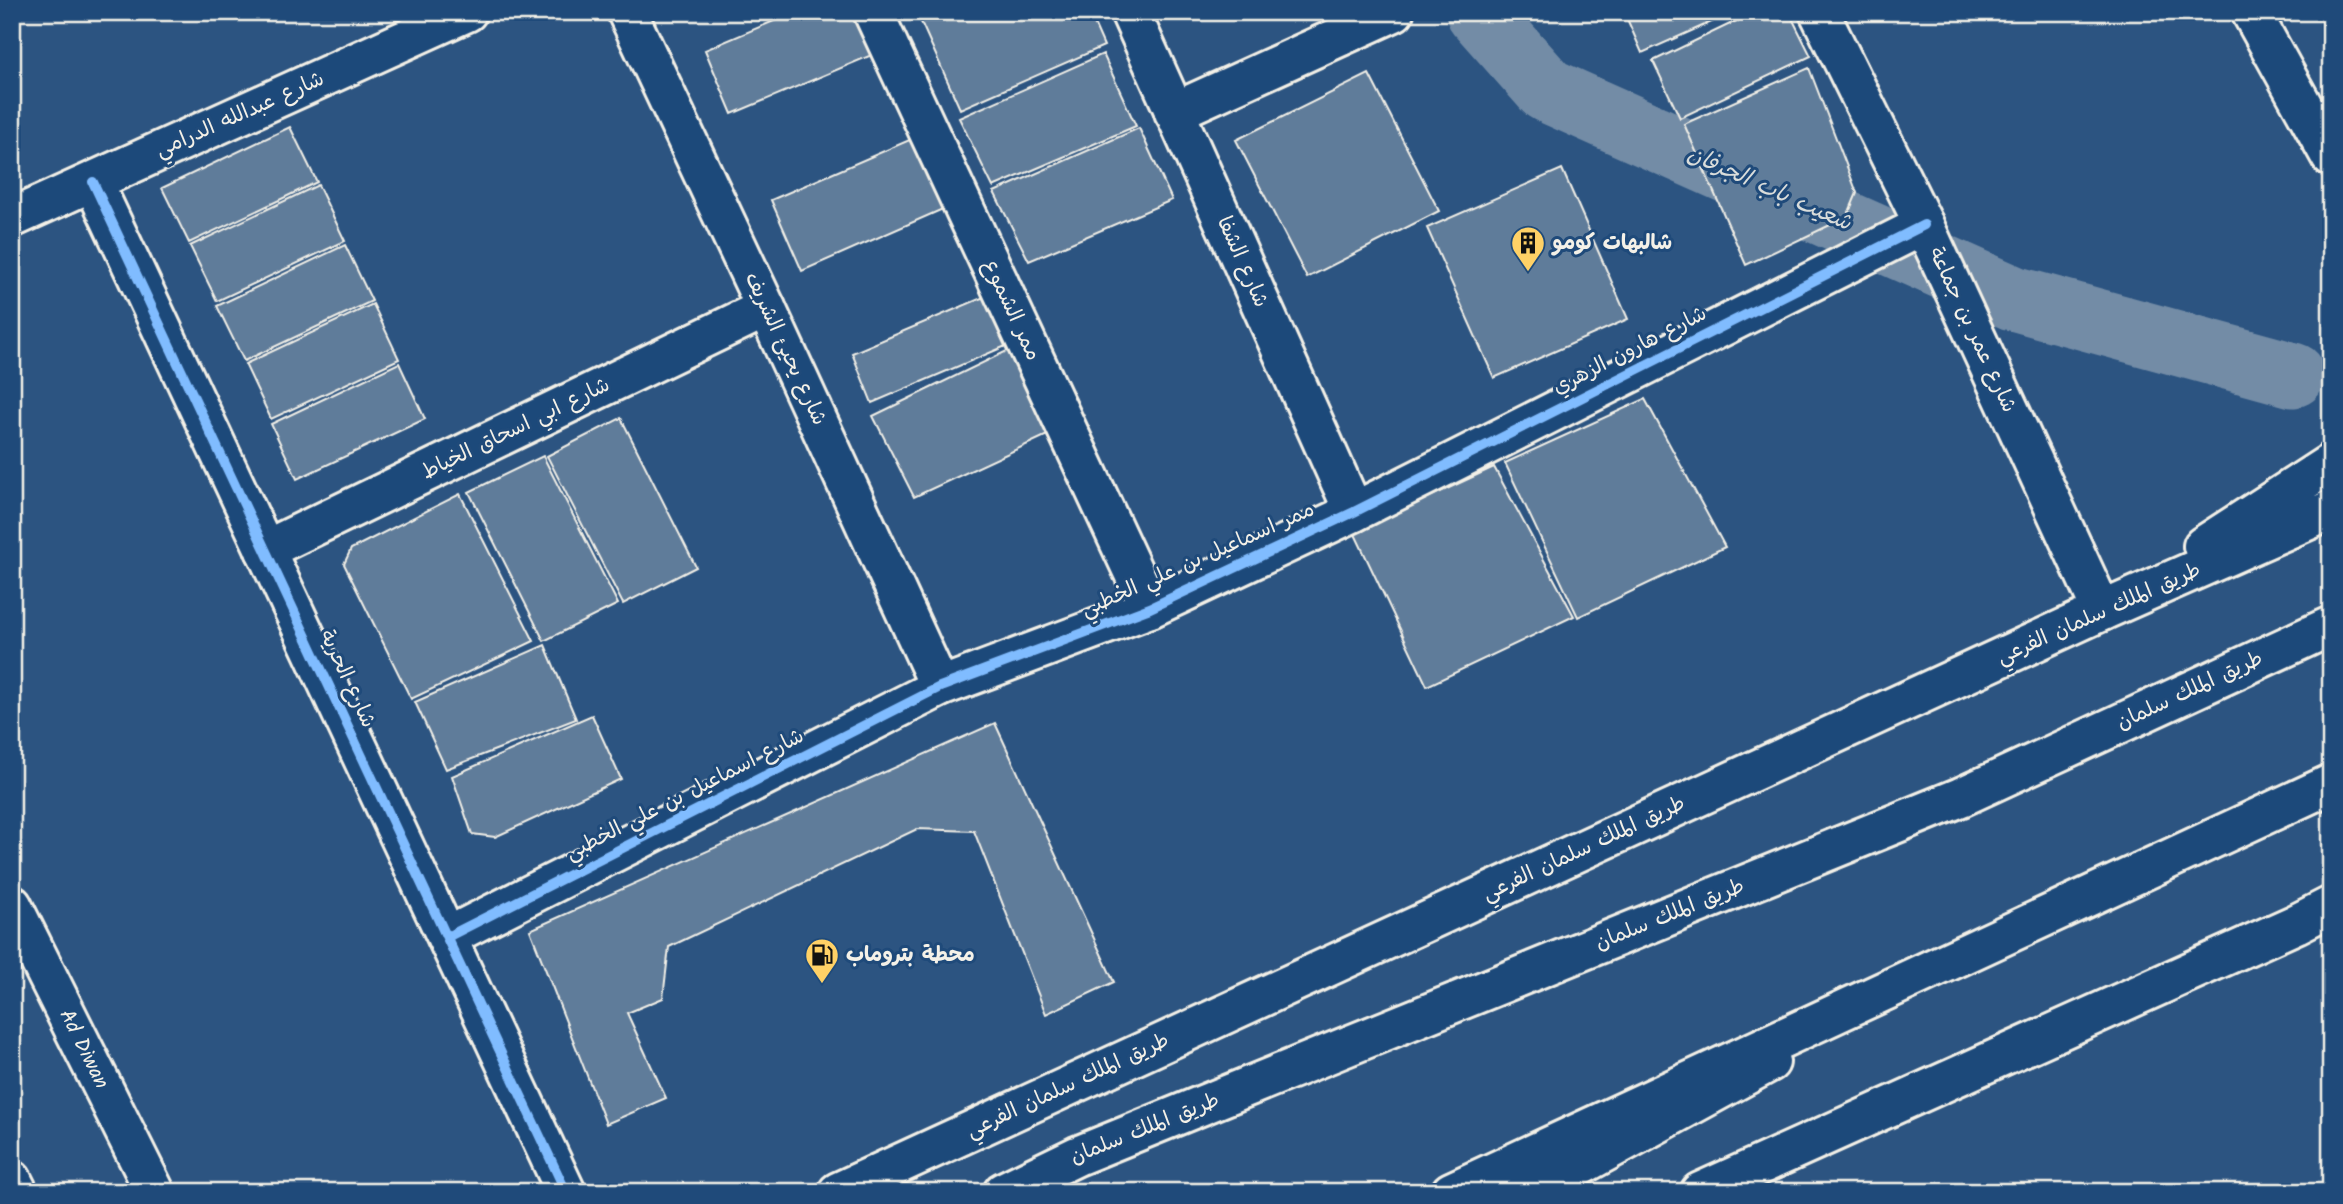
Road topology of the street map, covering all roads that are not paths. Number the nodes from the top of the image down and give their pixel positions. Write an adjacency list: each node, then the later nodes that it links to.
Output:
1 (467, 12): 10 (main road, شارع عبدالله الدرامي)
2 (627, 12): 13 (main road, شارع يحيئ الشريف)
3 (873, 12): 18 (main road, ممر الشموع)
4 (1130, 12): 8 (main road, شارع الشفا)
5 (1394, 12): 8 (main road)
6 (1819, 12): 12 (main road, شارع عمر بن جماعة)
7 (2251, 12): 9 (main road)
8 (1174, 112): 16 (main road, شارع الشفا)
9 (2331, 157)
10 (93, 182): 11 (main road, شارع عبدالله الدرامي); 17 (main road, شارع الحرية)
11 (12, 218)
12 (1924, 225): 16 (main road, شارع هارون الزهري); 19 (main road, شارع عمر بن جماعة)
13 (766, 307): 17 (main road, شارع ابي اسحاق الخياط); 21 (main road, شارع يحيئ الشريف)
14 (2331, 463): 19 (main road)
15 (2331, 510): 19 (main road, طريق الملك سلمان الفرعي)
16 (1354, 512): 18 (main road, ممر اسماعيل بن علي الخطبي)
17 (265, 550): 25 (main road, شارع الحرية)
18 (1150, 608): 21 (main road, ممر اسماعيل بن علي الخطبي)
19 (2102, 611): 32 (main road, طريق الملك سلمان الفرعي)
20 (2331, 626): 27 (main road, طريق الملك سلمان)
21 (940, 687): 25 (main road, شارع اسماعيل بن علي الخطبي)
22 (2331, 784): 26 (main road)
23 (12, 905): 30 (main road, Ad Diwan)
24 (2331, 909): 37 (main road)
25 (447, 937): 31 (main road, شارع الحرية)
26 (1976, 948): 35 (main road); 36 (main road)
27 (1077, 1156): 33 (main road); 34 (main road, طريق الملك سلمان)
28 (12, 1180): 29 (main road)
29 (18, 1192)
30 (155, 1192)
31 (566, 1192)
32 (838, 1192)
33 (987, 1192)
34 (1003, 1192)
35 (1451, 1192)
36 (1532, 1192)
37 (1700, 1192)

